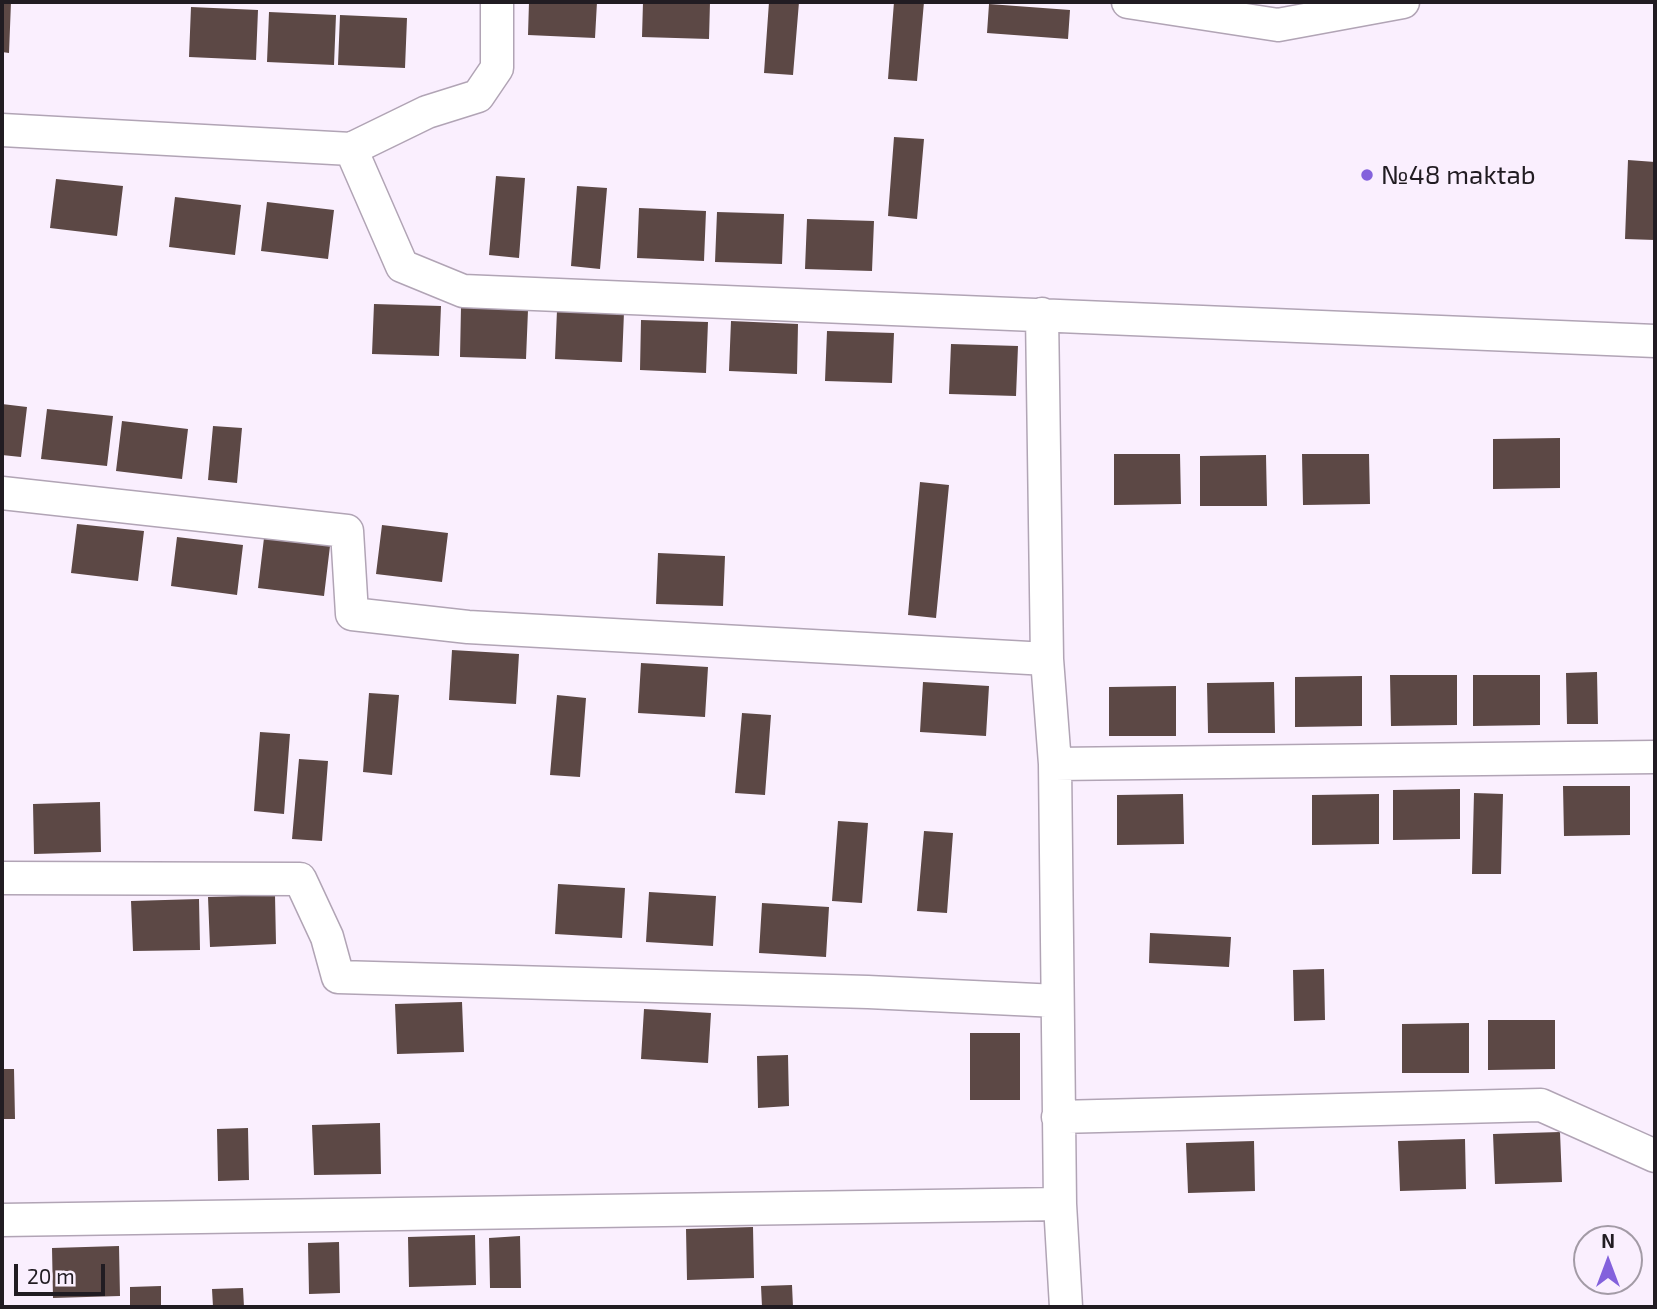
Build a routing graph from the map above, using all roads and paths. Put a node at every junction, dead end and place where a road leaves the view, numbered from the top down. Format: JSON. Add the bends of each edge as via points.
{"nodes":[{"id":1,"x":497,"y":2,"type":"edge"},
{"id":2,"x":1128,"y":2,"type":"edge"},
{"id":3,"x":1403,"y":2,"type":"edge"},
{"id":4,"x":2,"y":130,"type":"edge"},
{"id":5,"x":351,"y":149,"type":"junction"},
{"id":6,"x":1042,"y":314,"type":"junction"},
{"id":7,"x":1655,"y":341,"type":"edge"},
{"id":8,"x":2,"y":493,"type":"edge"},
{"id":9,"x":1047,"y":659,"type":"junction"},
{"id":10,"x":1655,"y":757,"type":"edge"},
{"id":11,"x":1055,"y":764,"type":"junction"},
{"id":12,"x":2,"y":878,"type":"edge"},
{"id":13,"x":1057,"y":1001,"type":"junction"},
{"id":14,"x":1058,"y":1117,"type":"junction"},
{"id":15,"x":1655,"y":1156,"type":"edge"},
{"id":16,"x":1060,"y":1204,"type":"junction"},
{"id":17,"x":2,"y":1220,"type":"edge"},
{"id":18,"x":1066,"y":1307,"type":"edge"}],
"edges":[{"from":1,"to":5,"type":"street","via":[[497,68],[478,96],[427,112]]},
{"from":2,"to":3,"type":"street","via":[[1278,25]]},
{"from":4,"to":5,"type":"street"},
{"from":5,"to":6,"type":"street","via":[[402,265],[463,291]]},
{"from":6,"to":7,"type":"street"},
{"from":6,"to":9,"type":"street"},
{"from":8,"to":9,"type":"street","via":[[347,531],[352,614],[468,627]]},
{"from":9,"to":11,"type":"street"},
{"from":10,"to":11,"type":"street"},
{"from":11,"to":13,"type":"street"},
{"from":12,"to":13,"type":"street","via":[[300,880],[327,937],[338,977]]},
{"from":13,"to":14,"type":"street"},
{"from":14,"to":15,"type":"street","via":[[1541,1105]]},
{"from":14,"to":16,"type":"street"},
{"from":16,"to":17,"type":"street"},
{"from":16,"to":18,"type":"street"}]}
